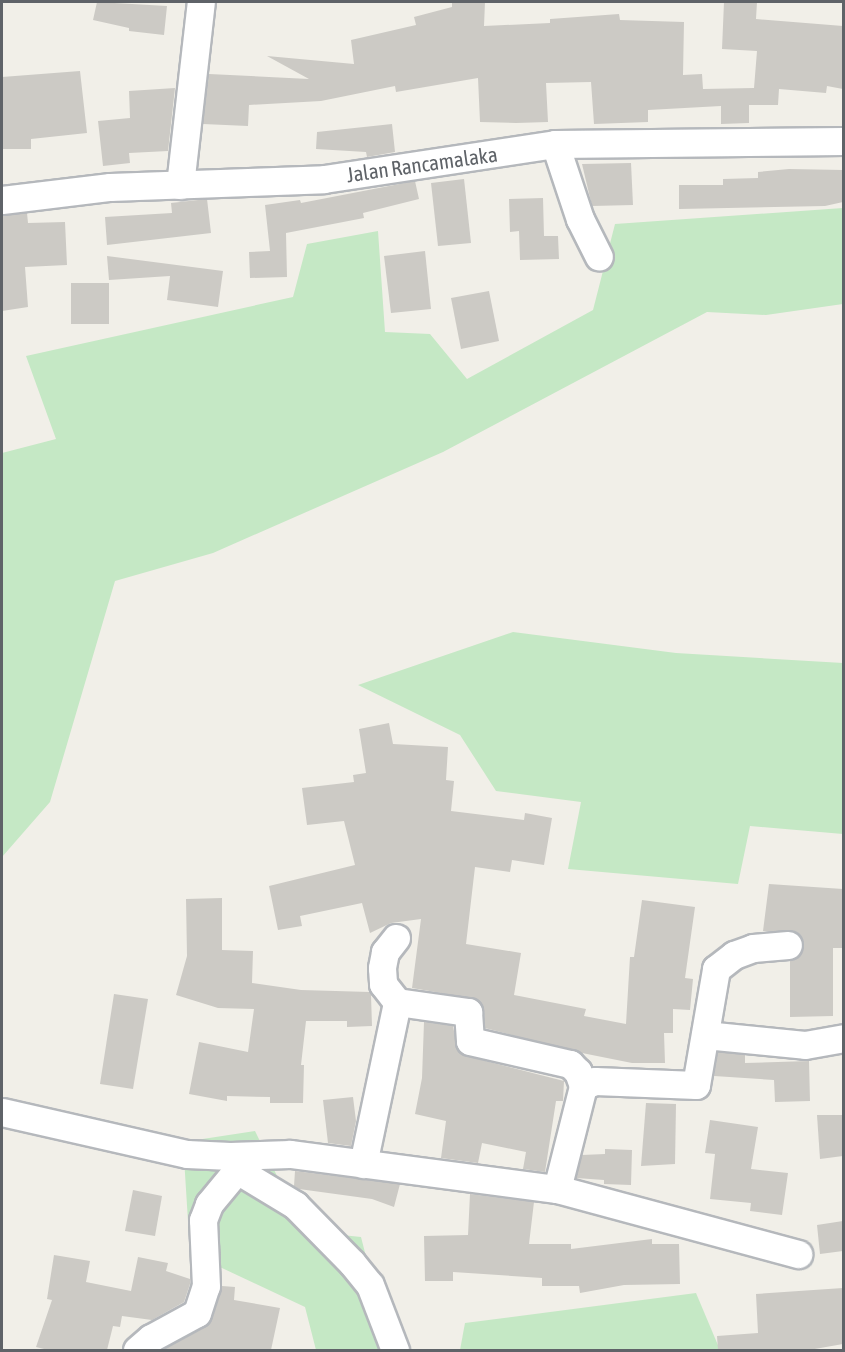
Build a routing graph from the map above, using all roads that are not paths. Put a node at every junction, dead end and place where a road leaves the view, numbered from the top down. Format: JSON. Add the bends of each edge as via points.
{"nodes":[{"id":1,"x":201,"y":2,"type":"edge"},
{"id":2,"x":843,"y":141,"type":"edge"},
{"id":3,"x":555,"y":144,"type":"junction"},
{"id":4,"x":180,"y":185,"type":"junction"},
{"id":5,"x":2,"y":200,"type":"edge"},
{"id":6,"x":599,"y":257,"type":"dead end"},
{"id":7,"x":396,"y":938,"type":"dead end"},
{"id":8,"x":788,"y":945,"type":"dead end"},
{"id":9,"x":397,"y":1002,"type":"junction"},
{"id":10,"x":705,"y":1035,"type":"junction"},
{"id":11,"x":843,"y":1038,"type":"edge"},
{"id":12,"x":583,"y":1086,"type":"junction"},
{"id":13,"x":2,"y":1112,"type":"edge"},
{"id":14,"x":233,"y":1163,"type":"junction"},
{"id":15,"x":363,"y":1164,"type":"junction"},
{"id":16,"x":557,"y":1189,"type":"junction"},
{"id":17,"x":798,"y":1254,"type":"dead end"},
{"id":18,"x":137,"y":1350,"type":"edge"},
{"id":19,"x":395,"y":1350,"type":"edge"}],
"edges":[{"from":1,"to":4,"type":"street"},
{"from":2,"to":3,"type":"street","name":"Jalan Rancamalaka"},
{"from":3,"to":4,"type":"street","name":"Jalan Rancamalaka","via":[[324,179]]},
{"from":3,"to":6,"type":"street","via":[[580,219]]},
{"from":4,"to":5,"type":"street","name":"Jalan Rancamalaka","via":[[110,187]]},
{"from":7,"to":9,"type":"street","via":[[385,952],[382,968],[383,984]]},
{"from":8,"to":10,"type":"street","via":[[753,948],[734,955],[716,969]]},
{"from":9,"to":12,"type":"street","via":[[468,1012],[470,1041],[570,1064]]},
{"from":9,"to":15,"type":"street"},
{"from":10,"to":11,"type":"street","via":[[795,1045]]},
{"from":10,"to":12,"type":"street","via":[[696,1085],[595,1081]]},
{"from":12,"to":16,"type":"street"},
{"from":13,"to":14,"type":"street"},
{"from":14,"to":15,"type":"street","via":[[291,1154]]},
{"from":14,"to":18,"type":"street","via":[[203,1220],[206,1286],[197,1313]]},
{"from":14,"to":19,"type":"street","via":[[295,1205],[352,1263],[370,1285]]},
{"from":15,"to":16,"type":"street"},
{"from":16,"to":17,"type":"street"}]}
